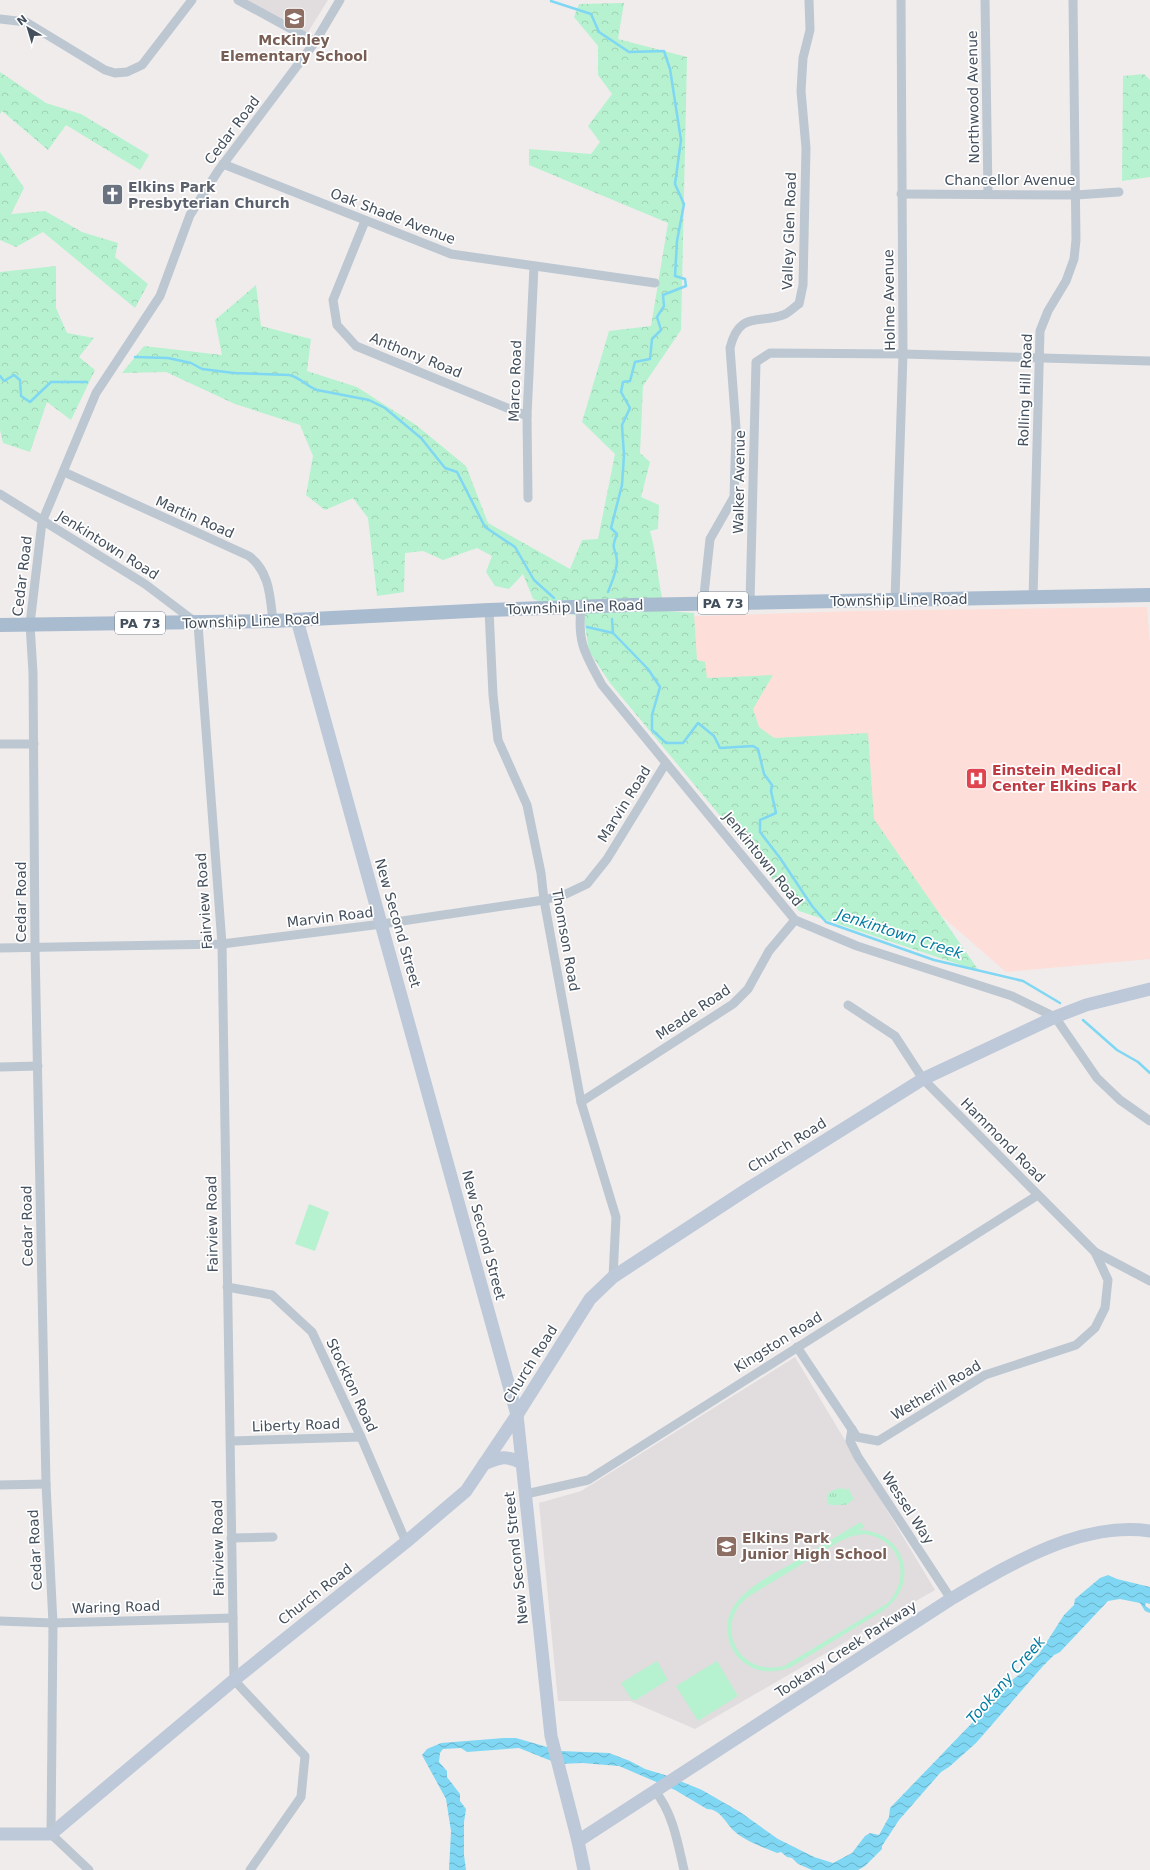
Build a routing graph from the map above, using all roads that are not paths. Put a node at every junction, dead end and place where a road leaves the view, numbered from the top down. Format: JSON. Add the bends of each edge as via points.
{"nodes":[{"id":1,"x":192,"y":0,"type":"edge"},
{"id":2,"x":238,"y":0,"type":"edge"},
{"id":3,"x":340,"y":0,"type":"edge"},
{"id":4,"x":809,"y":0,"type":"edge"},
{"id":5,"x":901,"y":0,"type":"edge"},
{"id":6,"x":985,"y":0,"type":"edge"},
{"id":7,"x":1073,"y":0,"type":"edge"},
{"id":8,"x":0,"y":19,"type":"edge"},
{"id":9,"x":315,"y":42,"type":"junction"},
{"id":10,"x":223,"y":164,"type":"junction"},
{"id":11,"x":1119,"y":192,"type":"dead end"},
{"id":12,"x":901,"y":194,"type":"junction"},
{"id":13,"x":988,"y":194,"type":"junction"},
{"id":14,"x":1076,"y":195,"type":"junction"},
{"id":15,"x":365,"y":221,"type":"junction"},
{"id":16,"x":534,"y":266,"type":"junction"},
{"id":17,"x":655,"y":283,"type":"dead end"},
{"id":18,"x":903,"y":354,"type":"junction"},
{"id":19,"x":1039,"y":358,"type":"junction"},
{"id":20,"x":1150,"y":360,"type":"edge"},
{"id":21,"x":527,"y":416,"type":"junction"},
{"id":22,"x":64,"y":472,"type":"junction"},
{"id":23,"x":0,"y":494,"type":"edge"},
{"id":24,"x":528,"y":498,"type":"dead end"},
{"id":25,"x":42,"y":522,"type":"junction"},
{"id":26,"x":1150,"y":595,"type":"edge"},
{"id":27,"x":1033,"y":598,"type":"junction"},
{"id":28,"x":895,"y":599,"type":"junction"},
{"id":29,"x":750,"y":603,"type":"junction"},
{"id":30,"x":703,"y":604,"type":"junction"},
{"id":31,"x":581,"y":608,"type":"junction"},
{"id":32,"x":488,"y":610,"type":"junction"},
{"id":33,"x":297,"y":620,"type":"junction"},
{"id":34,"x":273,"y":622,"type":"junction"},
{"id":35,"x":30,"y":624,"type":"junction"},
{"id":36,"x":198,"y":624,"type":"junction"},
{"id":37,"x":0,"y":625,"type":"edge"},
{"id":38,"x":0,"y":744,"type":"edge"},
{"id":39,"x":34,"y":744,"type":"junction"},
{"id":40,"x":666,"y":762,"type":"junction"},
{"id":41,"x":544,"y":900,"type":"junction"},
{"id":42,"x":795,"y":920,"type":"junction"},
{"id":43,"x":382,"y":924,"type":"junction"},
{"id":44,"x":222,"y":944,"type":"junction"},
{"id":45,"x":35,"y":947,"type":"junction"},
{"id":46,"x":0,"y":948,"type":"edge"},
{"id":47,"x":1150,"y":989,"type":"edge"},
{"id":48,"x":848,"y":1005,"type":"dead end"},
{"id":49,"x":1055,"y":1017,"type":"junction"},
{"id":50,"x":38,"y":1066,"type":"junction"},
{"id":51,"x":0,"y":1067,"type":"edge"},
{"id":52,"x":923,"y":1079,"type":"junction"},
{"id":53,"x":580,"y":1102,"type":"junction"},
{"id":54,"x":1150,"y":1120,"type":"edge"},
{"id":55,"x":1038,"y":1195,"type":"junction"},
{"id":56,"x":1094,"y":1252,"type":"junction"},
{"id":57,"x":614,"y":1277,"type":"junction"},
{"id":58,"x":1150,"y":1281,"type":"edge"},
{"id":59,"x":227,"y":1287,"type":"junction"},
{"id":60,"x":797,"y":1347,"type":"junction"},
{"id":61,"x":517,"y":1415,"type":"junction"},
{"id":62,"x":852,"y":1429,"type":"junction"},
{"id":63,"x":361,"y":1437,"type":"junction"},
{"id":64,"x":231,"y":1441,"type":"junction"},
{"id":65,"x":522,"y":1463,"type":"junction"},
{"id":66,"x":484,"y":1464,"type":"junction"},
{"id":67,"x":46,"y":1484,"type":"junction"},
{"id":68,"x":0,"y":1485,"type":"edge"},
{"id":69,"x":526,"y":1494,"type":"junction"},
{"id":70,"x":1150,"y":1531,"type":"edge"},
{"id":71,"x":231,"y":1538,"type":"junction"},
{"id":72,"x":272,"y":1538,"type":"dead end"},
{"id":73,"x":406,"y":1542,"type":"junction"},
{"id":74,"x":951,"y":1599,"type":"junction"},
{"id":75,"x":233,"y":1618,"type":"junction"},
{"id":76,"x":0,"y":1621,"type":"edge"},
{"id":77,"x":53,"y":1623,"type":"junction"},
{"id":78,"x":234,"y":1680,"type":"junction"},
{"id":79,"x":657,"y":1790,"type":"junction"},
{"id":80,"x":0,"y":1834,"type":"edge"},
{"id":81,"x":51,"y":1834,"type":"junction"},
{"id":82,"x":578,"y":1841,"type":"junction"},
{"id":83,"x":89,"y":1870,"type":"edge"},
{"id":84,"x":250,"y":1870,"type":"edge"},
{"id":85,"x":584,"y":1870,"type":"edge"},
{"id":86,"x":684,"y":1870,"type":"edge"}],
"edges":[{"from":1,"to":8,"type":"street","via":[[142,65],[127,72],[115,73],[105,70],[26,22]]},
{"from":2,"to":9,"type":"street"},
{"from":3,"to":9,"type":"street","name":"Cedar Road"},
{"from":4,"to":30,"type":"street","name":"Valley Glen Road","via":[[810,30],[803,58],[801,91],[806,148],[803,285],[799,304],[784,315],[747,320],[733,336],[730,348],[736,428],[734,497],[710,539]]},
{"from":5,"to":12,"type":"street","name":"Holme Avenue"},
{"from":6,"to":13,"type":"street","name":"Northwood Avenue"},
{"from":7,"to":14,"type":"street","name":"Rolling Hill Road"},
{"from":9,"to":10,"type":"street","name":"Cedar Road"},
{"from":10,"to":15,"type":"street","name":"Oak Shade Avenue"},
{"from":10,"to":22,"type":"street","name":"Cedar Road","via":[[190,215],[160,296],[96,394]]},
{"from":11,"to":14,"type":"street","name":"Chancellor Avenue"},
{"from":12,"to":13,"type":"street","name":"Chancellor Avenue"},
{"from":12,"to":18,"type":"street","name":"Holme Avenue"},
{"from":13,"to":14,"type":"street","name":"Chancellor Avenue"},
{"from":14,"to":19,"type":"street","name":"Rolling Hill Road","via":[[1074,259],[1066,281],[1048,311],[1040,332]]},
{"from":15,"to":16,"type":"street","name":"Oak Shade Avenue","via":[[451,254]]},
{"from":15,"to":21,"type":"street","name":"Anthony Road","via":[[333,300],[337,325],[356,346]]},
{"from":16,"to":17,"type":"street","name":"Oak Shade Avenue"},
{"from":16,"to":21,"type":"street","name":"Marco Road"},
{"from":18,"to":19,"type":"street"},
{"from":18,"to":28,"type":"street","name":"Holme Avenue"},
{"from":18,"to":29,"type":"street","name":"Walker Avenue","via":[[770,353],[756,362]]},
{"from":19,"to":20,"type":"street"},
{"from":19,"to":27,"type":"street","name":"Rolling Hill Road"},
{"from":21,"to":24,"type":"street","name":"Marco Road"},
{"from":22,"to":25,"type":"street","name":"Cedar Road"},
{"from":22,"to":34,"type":"street","name":"Martin Road","via":[[248,556],[260,566],[266,577]]},
{"from":23,"to":25,"type":"street","name":"Jenkintown Road"},
{"from":25,"to":35,"type":"street","name":"Cedar Road"},
{"from":25,"to":36,"type":"street","name":"Jenkintown Road","via":[[145,584]]},
{"from":26,"to":27,"type":"main road","name":"Township Line Road","number":"PA 73"},
{"from":27,"to":28,"type":"main road","name":"Township Line Road","number":"PA 73"},
{"from":28,"to":29,"type":"main road","name":"Township Line Road","number":"PA 73"},
{"from":29,"to":30,"type":"main road","name":"Township Line Road","number":"PA 73"},
{"from":30,"to":31,"type":"main road","name":"Township Line Road","number":"PA 73"},
{"from":31,"to":32,"type":"main road","name":"Township Line Road","number":"PA 73"},
{"from":31,"to":40,"type":"street","name":"Jenkintown Road","via":[[579,628],[582,648],[602,685]]},
{"from":32,"to":33,"type":"main road","name":"Township Line Road","number":"PA 73"},
{"from":32,"to":41,"type":"street","name":"Thomson Road","via":[[498,740],[527,804]]},
{"from":33,"to":34,"type":"main road","name":"Township Line Road","number":"PA 73"},
{"from":33,"to":43,"type":"street","name":"New Second Street"},
{"from":34,"to":36,"type":"main road","name":"Township Line Road","number":"PA 73"},
{"from":35,"to":36,"type":"main road","name":"Township Line Road","number":"PA 73"},
{"from":35,"to":37,"type":"main road","name":"Township Line Road","number":"PA 73"},
{"from":35,"to":39,"type":"street","name":"Cedar Road"},
{"from":36,"to":44,"type":"street","name":"Fairview Road"},
{"from":38,"to":39,"type":"street"},
{"from":39,"to":45,"type":"street","name":"Cedar Road"},
{"from":40,"to":41,"type":"street","name":"Marvin Road","via":[[607,859],[586,884],[566,894]]},
{"from":40,"to":42,"type":"street","name":"Jenkintown Road"},
{"from":41,"to":43,"type":"street","name":"Marvin Road"},
{"from":41,"to":53,"type":"street","name":"Thomson Road"},
{"from":42,"to":49,"type":"street","name":"Jenkintown Road","via":[[858,946],[1012,996]]},
{"from":42,"to":53,"type":"street","name":"Meade Road","via":[[769,951],[748,989],[733,1004]]},
{"from":43,"to":44,"type":"street","name":"Marvin Road"},
{"from":43,"to":61,"type":"street","name":"New Second Street"},
{"from":44,"to":45,"type":"street","name":"Marvin Road"},
{"from":44,"to":59,"type":"street","name":"Fairview Road"},
{"from":45,"to":46,"type":"street","name":"Marvin Road"},
{"from":45,"to":50,"type":"street","name":"Cedar Road"},
{"from":47,"to":49,"type":"street","name":"Church Road","via":[[1086,1005]]},
{"from":48,"to":52,"type":"street","name":"Hammond Road","via":[[895,1036]]},
{"from":49,"to":52,"type":"street","name":"Church Road"},
{"from":49,"to":54,"type":"street","name":"Jenkintown Road","via":[[1097,1078],[1120,1100]]},
{"from":50,"to":51,"type":"street"},
{"from":50,"to":67,"type":"street","name":"Cedar Road"},
{"from":52,"to":55,"type":"street","name":"Hammond Road"},
{"from":52,"to":57,"type":"street","name":"Church Road","via":[[749,1188]]},
{"from":53,"to":57,"type":"street","name":"Thomson Road","via":[[616,1217]]},
{"from":55,"to":56,"type":"street","name":"Hammond Road"},
{"from":55,"to":60,"type":"street","name":"Kingston Road"},
{"from":56,"to":58,"type":"street","name":"Hammond Road"},
{"from":56,"to":62,"type":"street","name":"Wetherill Road","via":[[1108,1280],[1105,1308],[1095,1328],[1076,1344],[985,1376],[878,1441],[857,1437]]},
{"from":57,"to":61,"type":"street","name":"Church Road","via":[[590,1299]]},
{"from":59,"to":63,"type":"street","name":"Stockton Road","via":[[272,1295],[312,1332]]},
{"from":59,"to":64,"type":"street","name":"Fairview Road"},
{"from":60,"to":62,"type":"street","name":"Wetherill Road"},
{"from":60,"to":69,"type":"street","name":"Kingston Road","via":[[588,1480]]},
{"from":61,"to":65,"type":"street","name":"New Second Street"},
{"from":61,"to":66,"type":"street","name":"Church Road"},
{"from":62,"to":74,"type":"street","name":"Wessel Way","via":[[850,1441],[858,1457]]},
{"from":63,"to":64,"type":"street","name":"Liberty Road"},
{"from":63,"to":73,"type":"street","name":"Stockton Road"},
{"from":64,"to":71,"type":"street","name":"Fairview Road"},
{"from":65,"to":66,"type":"street","via":[[499,1457]]},
{"from":65,"to":69,"type":"street","name":"New Second Street"},
{"from":66,"to":73,"type":"street","name":"Church Road","via":[[466,1491]]},
{"from":67,"to":68,"type":"street"},
{"from":67,"to":77,"type":"street","name":"Cedar Road"},
{"from":69,"to":82,"type":"street","name":"New Second Street","via":[[551,1736]]},
{"from":70,"to":74,"type":"street","name":"Tookany Creek Parkway","via":[[1130,1528],[1102,1531],[1067,1540],[991,1576]]},
{"from":71,"to":72,"type":"street"},
{"from":71,"to":75,"type":"street","name":"Fairview Road"},
{"from":73,"to":78,"type":"street","name":"Church Road"},
{"from":74,"to":79,"type":"street","name":"Tookany Creek Parkway"},
{"from":75,"to":77,"type":"street","name":"Waring Road"},
{"from":75,"to":78,"type":"street","name":"Fairview Road"},
{"from":76,"to":77,"type":"street","name":"Waring Road"},
{"from":77,"to":81,"type":"street","name":"Cedar Road"},
{"from":78,"to":81,"type":"street","name":"Church Road"},
{"from":78,"to":84,"type":"street","via":[[305,1756],[301,1797]]},
{"from":79,"to":82,"type":"street","name":"Tookany Creek Parkway"},
{"from":79,"to":86,"type":"street","via":[[675,1833]]},
{"from":80,"to":81,"type":"street"},
{"from":81,"to":83,"type":"street"},
{"from":82,"to":85,"type":"street","name":"New Second Street"}]}
